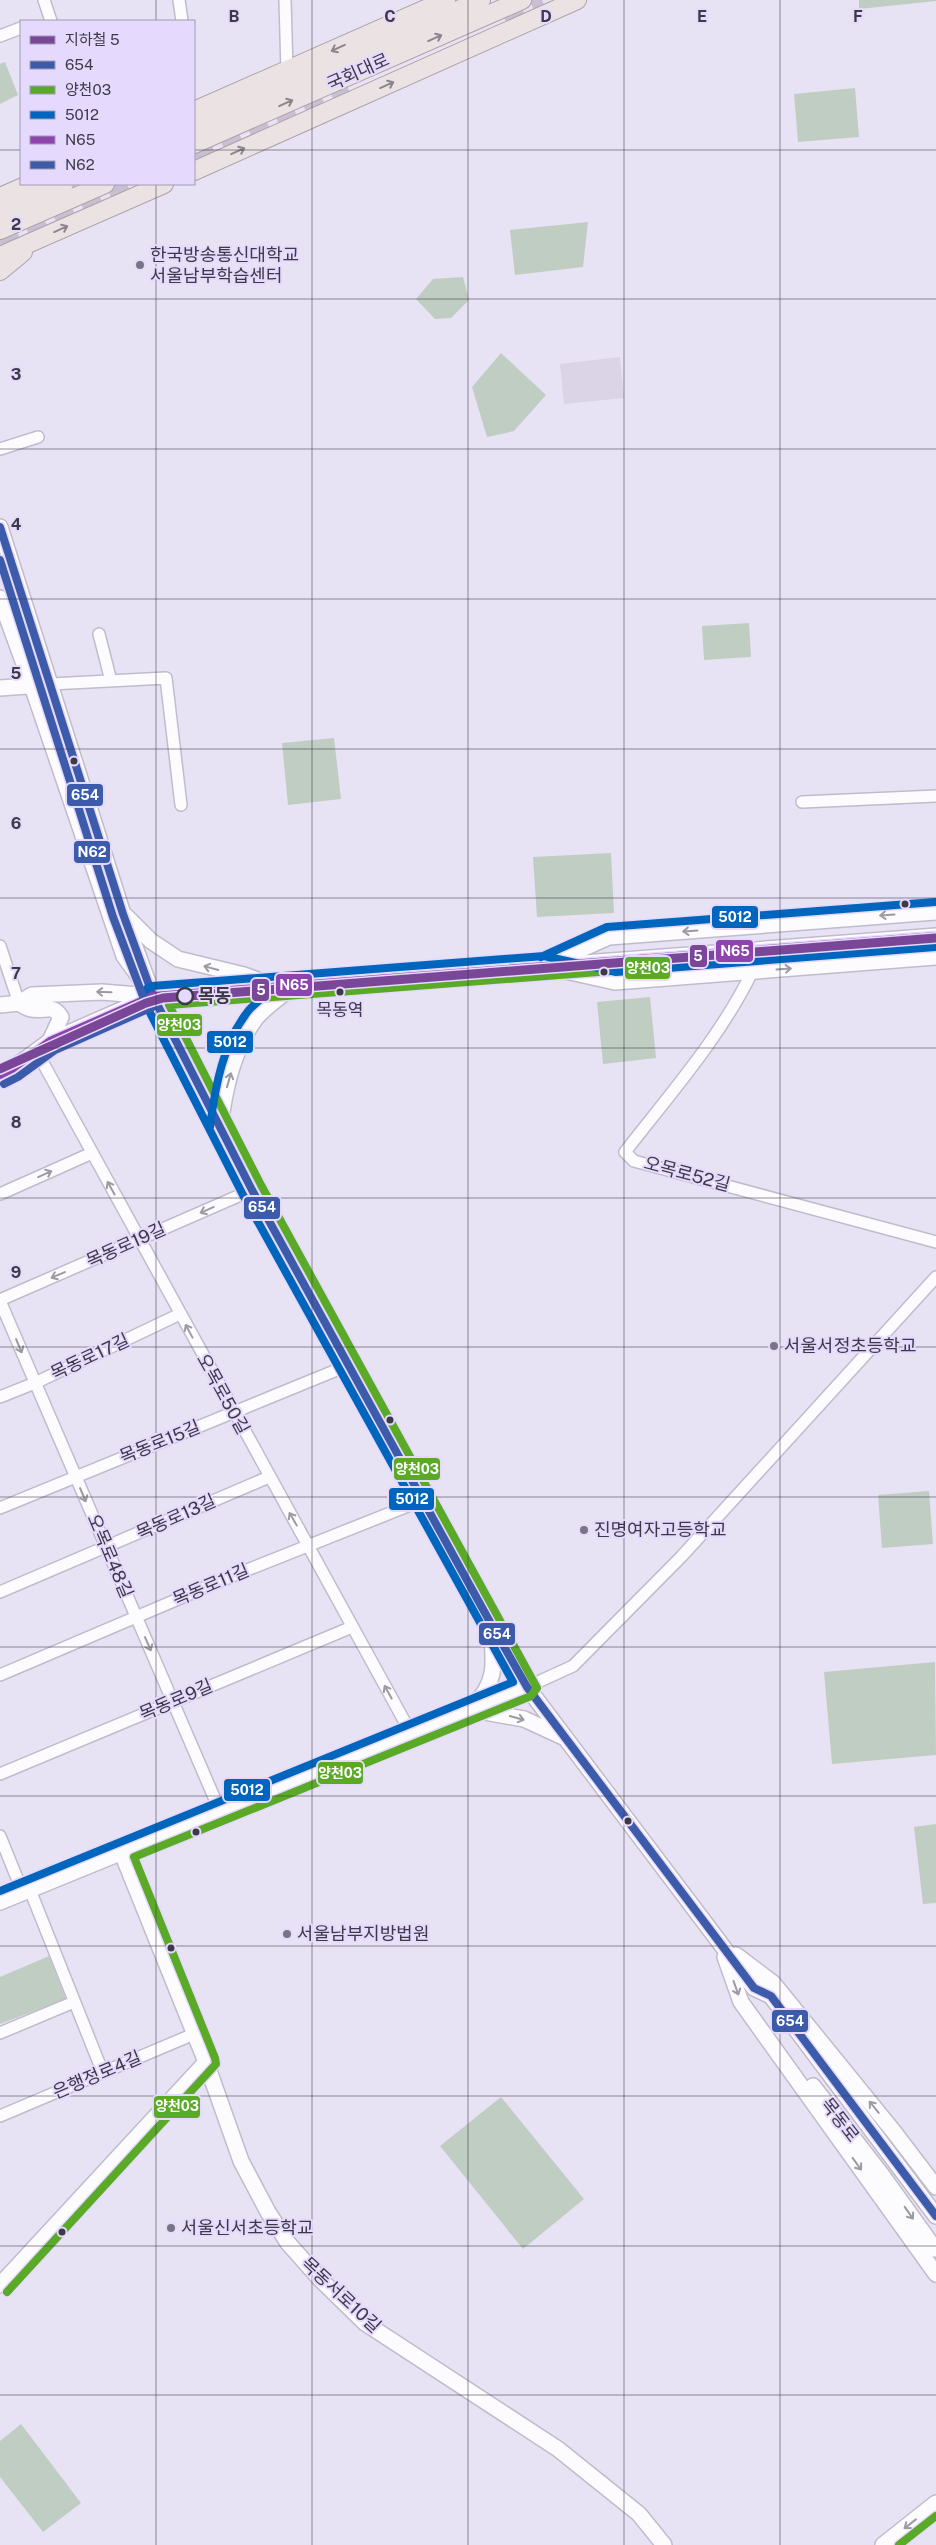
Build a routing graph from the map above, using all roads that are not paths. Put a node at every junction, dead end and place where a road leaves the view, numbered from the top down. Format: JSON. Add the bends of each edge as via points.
{"nodes":[{"id":1,"x":44,"y":0,"type":"edge"},
{"id":2,"x":179,"y":0,"type":"edge"},
{"id":3,"x":284,"y":0,"type":"edge"},
{"id":4,"x":446,"y":0,"type":"edge"},
{"id":5,"x":481,"y":0,"type":"edge"},
{"id":6,"x":522,"y":0,"type":"edge"},
{"id":7,"x":577,"y":0,"type":"edge"},
{"id":8,"x":408,"y":8,"type":"edge"},
{"id":9,"x":50,"y":19,"type":"edge"},
{"id":10,"x":182,"y":20,"type":"edge"},
{"id":11,"x":20,"y":28,"type":"edge"},
{"id":12,"x":0,"y":36,"type":"edge"},
{"id":13,"x":287,"y":71,"type":"junction"},
{"id":14,"x":195,"y":112,"type":"edge"},
{"id":15,"x":195,"y":112,"type":"edge"},
{"id":16,"x":195,"y":144,"type":"edge"},
{"id":17,"x":195,"y":171,"type":"edge"},
{"id":18,"x":27,"y":185,"type":"edge"},
{"id":19,"x":62,"y":185,"type":"edge"},
{"id":20,"x":103,"y":185,"type":"edge"},
{"id":21,"x":162,"y":185,"type":"edge"},
{"id":22,"x":3,"y":194,"type":"edge"},
{"id":23,"x":0,"y":212,"type":"edge"},
{"id":24,"x":0,"y":230,"type":"edge"},
{"id":25,"x":41,"y":238,"type":"junction"},
{"id":26,"x":0,"y":256,"type":"edge"},
{"id":27,"x":0,"y":271,"type":"edge"},
{"id":28,"x":38,"y":437,"type":"dead end"},
{"id":29,"x":0,"y":449,"type":"edge"},
{"id":30,"x":0,"y":527,"type":"edge"},
{"id":31,"x":0,"y":598,"type":"edge"},
{"id":32,"x":99,"y":634,"type":"dead end"},
{"id":33,"x":110,"y":681,"type":"junction"},
{"id":34,"x":51,"y":684,"type":"junction"},
{"id":35,"x":32,"y":686,"type":"junction"},
{"id":36,"x":0,"y":688,"type":"edge"},
{"id":37,"x":936,"y":796,"type":"edge"},
{"id":38,"x":802,"y":802,"type":"dead end"},
{"id":39,"x":181,"y":805,"type":"dead end"},
{"id":40,"x":936,"y":912,"type":"edge"},
{"id":41,"x":123,"y":914,"type":"junction"},
{"id":42,"x":936,"y":936,"type":"edge"},
{"id":43,"x":0,"y":946,"type":"edge"},
{"id":44,"x":936,"y":957,"type":"edge"},
{"id":45,"x":545,"y":966,"type":"junction"},
{"id":46,"x":752,"y":972,"type":"junction"},
{"id":47,"x":294,"y":985,"type":"junction"},
{"id":48,"x":275,"y":987,"type":"junction"},
{"id":49,"x":153,"y":996,"type":"junction"},
{"id":50,"x":19,"y":1003,"type":"junction"},
{"id":51,"x":0,"y":1005,"type":"edge"},
{"id":52,"x":50,"y":1041,"type":"junction"},
{"id":53,"x":37,"y":1052,"type":"junction"},
{"id":54,"x":0,"y":1075,"type":"edge"},
{"id":55,"x":220,"y":1128,"type":"junction"},
{"id":56,"x":92,"y":1153,"type":"junction"},
{"id":57,"x":252,"y":1190,"type":"junction"},
{"id":58,"x":0,"y":1194,"type":"edge"},
{"id":59,"x":140,"y":1240,"type":"junction"},
{"id":60,"x":936,"y":1242,"type":"edge"},
{"id":61,"x":936,"y":1276,"type":"edge"},
{"id":62,"x":0,"y":1301,"type":"edge"},
{"id":63,"x":180,"y":1314,"type":"junction"},
{"id":64,"x":349,"y":1365,"type":"junction"},
{"id":65,"x":35,"y":1383,"type":"junction"},
{"id":66,"x":0,"y":1397,"type":"edge"},
{"id":67,"x":234,"y":1413,"type":"junction"},
{"id":68,"x":75,"y":1476,"type":"junction"},
{"id":69,"x":269,"y":1477,"type":"junction"},
{"id":70,"x":423,"y":1500,"type":"junction"},
{"id":71,"x":0,"y":1508,"type":"edge"},
{"id":72,"x":308,"y":1545,"type":"junction"},
{"id":73,"x":106,"y":1548,"type":"junction"},
{"id":74,"x":0,"y":1592,"type":"edge"},
{"id":75,"x":136,"y":1617,"type":"junction"},
{"id":76,"x":490,"y":1622,"type":"junction"},
{"id":77,"x":352,"y":1627,"type":"junction"},
{"id":78,"x":0,"y":1675,"type":"edge"},
{"id":79,"x":527,"y":1687,"type":"junction"},
{"id":80,"x":173,"y":1701,"type":"junction"},
{"id":81,"x":469,"y":1710,"type":"junction"},
{"id":82,"x":412,"y":1735,"type":"junction"},
{"id":83,"x":567,"y":1739,"type":"junction"},
{"id":84,"x":0,"y":1774,"type":"edge"},
{"id":85,"x":220,"y":1811,"type":"junction"},
{"id":86,"x":0,"y":1836,"type":"edge"},
{"id":87,"x":121,"y":1851,"type":"junction"},
{"id":88,"x":27,"y":1891,"type":"junction"},
{"id":89,"x":0,"y":1902,"type":"edge"},
{"id":90,"x":719,"y":1942,"type":"junction"},
{"id":91,"x":754,"y":1988,"type":"junction"},
{"id":92,"x":74,"y":2002,"type":"junction"},
{"id":93,"x":0,"y":2032,"type":"edge"},
{"id":94,"x":194,"y":2034,"type":"junction"},
{"id":95,"x":206,"y":2062,"type":"junction"},
{"id":96,"x":103,"y":2073,"type":"junction"},
{"id":97,"x":0,"y":2116,"type":"edge"},
{"id":98,"x":936,"y":2187,"type":"edge"},
{"id":99,"x":936,"y":2216,"type":"edge"},
{"id":100,"x":934,"y":2249,"type":"dead end"},
{"id":101,"x":936,"y":2274,"type":"edge"},
{"id":102,"x":0,"y":2285,"type":"edge"},
{"id":103,"x":936,"y":2503,"type":"edge"},
{"id":104,"x":664,"y":2545,"type":"edge"},
{"id":105,"x":883,"y":2545,"type":"edge"}],
"edges":[{"from":1,"to":9,"type":"street"},
{"from":2,"to":10,"type":"street"},
{"from":3,"to":13,"type":"street"},
{"from":4,"to":8,"type":"main road"},
{"from":5,"to":15,"type":"main road","name":"국회대로"},
{"from":16,"to":6,"type":"main road","name":"국회대로","one_way":true},
{"from":17,"to":7,"type":"main road","one_way":true},
{"from":8,"to":13,"type":"main road","one_way":true},
{"from":11,"to":12,"type":"street"},
{"from":13,"to":14,"type":"main road"},
{"from":18,"to":22,"type":"main road"},
{"from":19,"to":23,"type":"main road"},
{"from":20,"to":24,"type":"main road"},
{"from":25,"to":21,"type":"main road","one_way":true},
{"from":25,"to":26,"type":"main road"},
{"from":25,"to":27,"type":"main road"},
{"from":28,"to":29,"type":"street"},
{"from":30,"to":34,"type":"main road","name":"목동로"},
{"from":31,"to":35,"type":"main road","name":"목동로"},
{"from":32,"to":33,"type":"street"},
{"from":33,"to":34,"type":"street"},
{"from":33,"to":39,"type":"street","via":[[166,678]]},
{"from":34,"to":35,"type":"main road"},
{"from":34,"to":41,"type":"main road","name":"목동로"},
{"from":35,"to":36,"type":"main road"},
{"from":35,"to":49,"type":"main road","name":"목동로","via":[[124,956]]},
{"from":37,"to":38,"type":"street"},
{"from":40,"to":45,"type":"main road","one_way":true,"via":[[609,937]]},
{"from":48,"to":41,"type":"main road","one_way":true,"via":[[244,975],[178,959],[151,941]]},
{"from":41,"to":49,"type":"main road","name":"목동로"},
{"from":42,"to":45,"type":"main road"},
{"from":43,"to":50,"type":"street"},
{"from":46,"to":44,"type":"main road","one_way":true},
{"from":45,"to":46,"type":"main road","via":[[615,982]]},
{"from":45,"to":47,"type":"main road"},
{"from":46,"to":60,"type":"street","name":"오목로52길","via":[[732,1008],[625,1152],[634,1161]]},
{"from":47,"to":48,"type":"main road"},
{"from":55,"to":47,"type":"main road","one_way":true,"via":[[223,1098],[244,1039],[256,1018]]},
{"from":48,"to":49,"type":"main road"},
{"from":49,"to":50,"type":"main road","one_way":true,"via":[[102,992],[50,994],[32,995]]},
{"from":49,"to":52,"type":"main road"},
{"from":49,"to":55,"type":"main road","name":"목동로"},
{"from":50,"to":51,"type":"main road"},
{"from":50,"to":52,"type":"main road","via":[[31,1009],[52,1008],[57,1011],[61,1018]]},
{"from":52,"to":53,"type":"main road"},
{"from":53,"to":54,"type":"main road"},
{"from":53,"to":56,"type":"street","name":"오목로50길"},
{"from":55,"to":57,"type":"main road","name":"목동로"},
{"from":58,"to":56,"type":"street","one_way":true},
{"from":59,"to":56,"type":"street","name":"오목로50길","one_way":true},
{"from":57,"to":59,"type":"street","name":"목동로19길","one_way":true},
{"from":57,"to":64,"type":"main road","name":"목동로"},
{"from":59,"to":62,"type":"street","name":"목동로19길","one_way":true},
{"from":59,"to":63,"type":"street","name":"오목로50길"},
{"from":61,"to":79,"type":"street","via":[[681,1558],[574,1666]]},
{"from":62,"to":65,"type":"street","name":"오목로48길","one_way":true},
{"from":63,"to":65,"type":"street","name":"목동로17길"},
{"from":67,"to":63,"type":"street","name":"오목로50길","one_way":true},
{"from":64,"to":67,"type":"street","name":"목동로15길"},
{"from":64,"to":70,"type":"main road","name":"목동로"},
{"from":65,"to":66,"type":"street","name":"목동로17길"},
{"from":65,"to":68,"type":"street","name":"오목로48길"},
{"from":67,"to":68,"type":"street","name":"목동로15길"},
{"from":67,"to":69,"type":"street","name":"오목로50길"},
{"from":68,"to":71,"type":"street","name":"목동로15길"},
{"from":68,"to":73,"type":"street","name":"오목로48길","one_way":true},
{"from":72,"to":69,"type":"street","name":"오목로50길","one_way":true},
{"from":69,"to":73,"type":"street","name":"목동로13길"},
{"from":70,"to":72,"type":"street","name":"목동로11길"},
{"from":70,"to":76,"type":"main road","name":"목동로"},
{"from":72,"to":75,"type":"street","name":"목동로11길"},
{"from":72,"to":77,"type":"street","name":"오목로50길"},
{"from":73,"to":74,"type":"street","name":"목동로13길"},
{"from":73,"to":75,"type":"street","name":"오목로48길"},
{"from":75,"to":78,"type":"street","name":"목동로11길"},
{"from":75,"to":80,"type":"street","name":"오목로48길","one_way":true},
{"from":76,"to":79,"type":"main road","name":"목동로"},
{"from":76,"to":81,"type":"main road","via":[[494,1657],[490,1684],[486,1694]]},
{"from":77,"to":80,"type":"street","name":"목동로9길"},
{"from":82,"to":77,"type":"street","name":"오목로50길","one_way":true},
{"from":79,"to":81,"type":"main road"},
{"from":79,"to":83,"type":"main road","name":"목동로"},
{"from":80,"to":84,"type":"street","name":"목동로9길"},
{"from":80,"to":85,"type":"street","name":"오목로48길"},
{"from":81,"to":82,"type":"main road"},
{"from":81,"to":83,"type":"main road","one_way":true,"via":[[524,1719]]},
{"from":82,"to":85,"type":"main road"},
{"from":83,"to":90,"type":"main road","name":"목동로"},
{"from":85,"to":87,"type":"main road"},
{"from":86,"to":88,"type":"street"},
{"from":87,"to":88,"type":"main road"},
{"from":87,"to":94,"type":"main road","name":"목동서로10길"},
{"from":88,"to":89,"type":"main road"},
{"from":88,"to":92,"type":"street"},
{"from":90,"to":91,"type":"main road","name":"목동로"},
{"from":98,"to":90,"type":"main road","one_way":true,"via":[[773,1983]]},
{"from":90,"to":101,"type":"main road","one_way":true,"via":[[741,2002]]},
{"from":91,"to":99,"type":"main road","name":"목동로","via":[[771,1996]]},
{"from":91,"to":100,"type":"main road","name":"목동로","one_way":true,"via":[[755,2008]]},
{"from":92,"to":93,"type":"street"},
{"from":92,"to":96,"type":"street"},
{"from":94,"to":95,"type":"main road","name":"목동서로10길"},
{"from":94,"to":96,"type":"street","name":"은행정로4길"},
{"from":95,"to":102,"type":"main road"},
{"from":95,"to":104,"type":"main road","name":"목동서로10길","via":[[241,2161],[256,2190],[288,2243],[320,2280],[365,2323],[558,2449],[639,2514]]},
{"from":96,"to":97,"type":"street","name":"은행정로4길"},
{"from":103,"to":105,"type":"main road","one_way":true}]}
